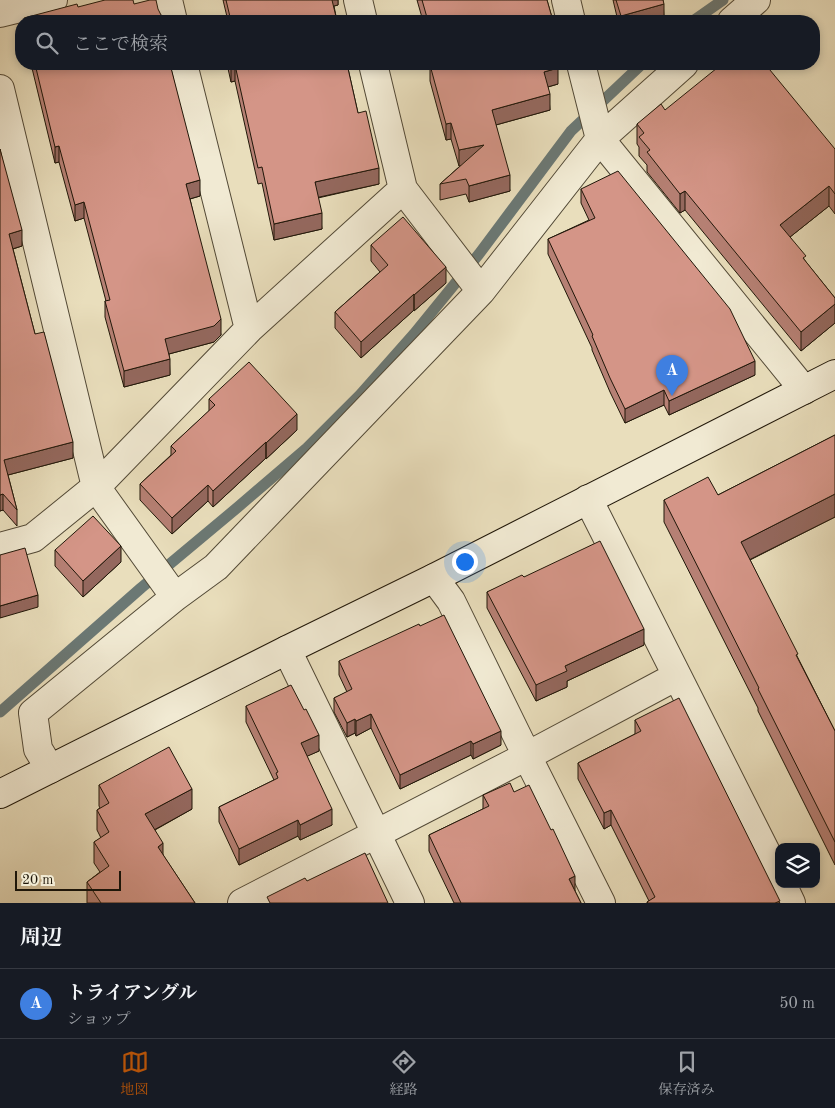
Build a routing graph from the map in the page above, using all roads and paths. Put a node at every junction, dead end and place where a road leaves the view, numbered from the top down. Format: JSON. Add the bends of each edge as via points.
{"nodes":[{"id":1,"x":53,"y":0,"type":"edge"},
{"id":2,"x":168,"y":0,"type":"edge"},
{"id":3,"x":358,"y":0,"type":"edge"},
{"id":4,"x":566,"y":0,"type":"edge"},
{"id":5,"x":756,"y":0,"type":"edge"},
{"id":6,"x":0,"y":14,"type":"edge"},
{"id":7,"x":172,"y":15,"type":"edge"},
{"id":8,"x":362,"y":15,"type":"edge"},
{"id":9,"x":570,"y":15,"type":"edge"},
{"id":10,"x":739,"y":15,"type":"edge"},
{"id":11,"x":185,"y":70,"type":"edge"},
{"id":12,"x":374,"y":70,"type":"edge"},
{"id":13,"x":583,"y":70,"type":"edge"},
{"id":14,"x":677,"y":70,"type":"edge"},
{"id":15,"x":0,"y":89,"type":"edge"},
{"id":16,"x":600,"y":139,"type":"junction"},
{"id":17,"x":403,"y":189,"type":"junction"},
{"id":18,"x":481,"y":291,"type":"junction"},
{"id":19,"x":249,"y":329,"type":"junction"},
{"id":20,"x":835,"y":374,"type":"edge"},
{"id":21,"x":804,"y":390,"type":"junction"},
{"id":22,"x":96,"y":487,"type":"junction"},
{"id":23,"x":588,"y":499,"type":"junction"},
{"id":24,"x":0,"y":547,"type":"edge"},
{"id":25,"x":434,"y":578,"type":"junction"},
{"id":26,"x":175,"y":597,"type":"junction"},
{"id":27,"x":287,"y":650,"type":"junction"},
{"id":28,"x":677,"y":676,"type":"junction"},
{"id":29,"x":527,"y":756,"type":"junction"},
{"id":30,"x":50,"y":769,"type":"junction"},
{"id":31,"x":0,"y":794,"type":"edge"},
{"id":32,"x":376,"y":834,"type":"junction"},
{"id":33,"x":775,"y":870,"type":"edge"},
{"id":34,"x":784,"y":888,"type":"edge"},
{"id":35,"x":242,"y":903,"type":"edge"},
{"id":36,"x":410,"y":903,"type":"edge"},
{"id":37,"x":601,"y":903,"type":"edge"},
{"id":38,"x":791,"y":903,"type":"edge"}],
"edges":[{"from":1,"to":6,"type":"street"},
{"from":2,"to":7,"type":"street"},
{"from":3,"to":8,"type":"street"},
{"from":4,"to":9,"type":"street"},
{"from":5,"to":10,"type":"street"},
{"from":11,"to":19,"type":"street"},
{"from":12,"to":17,"type":"street"},
{"from":13,"to":16,"type":"street"},
{"from":14,"to":16,"type":"street"},
{"from":15,"to":22,"type":"street"},
{"from":16,"to":18,"type":"street"},
{"from":16,"to":21,"type":"street"},
{"from":17,"to":18,"type":"street"},
{"from":17,"to":19,"type":"street"},
{"from":18,"to":26,"type":"street","via":[[216,567]]},
{"from":19,"to":22,"type":"street"},
{"from":20,"to":21,"type":"street"},
{"from":21,"to":23,"type":"street"},
{"from":22,"to":24,"type":"street","via":[[33,538]]},
{"from":22,"to":26,"type":"street"},
{"from":23,"to":25,"type":"street"},
{"from":23,"to":28,"type":"street"},
{"from":25,"to":27,"type":"street"},
{"from":25,"to":29,"type":"street","via":[[450,601]]},
{"from":26,"to":30,"type":"street","via":[[33,712],[38,749]]},
{"from":27,"to":30,"type":"street"},
{"from":27,"to":32,"type":"street"},
{"from":28,"to":29,"type":"street"},
{"from":28,"to":33,"type":"street"},
{"from":29,"to":32,"type":"street"},
{"from":29,"to":37,"type":"street"},
{"from":30,"to":31,"type":"street"},
{"from":32,"to":35,"type":"street"},
{"from":32,"to":36,"type":"street"},
{"from":34,"to":38,"type":"street"}]}
